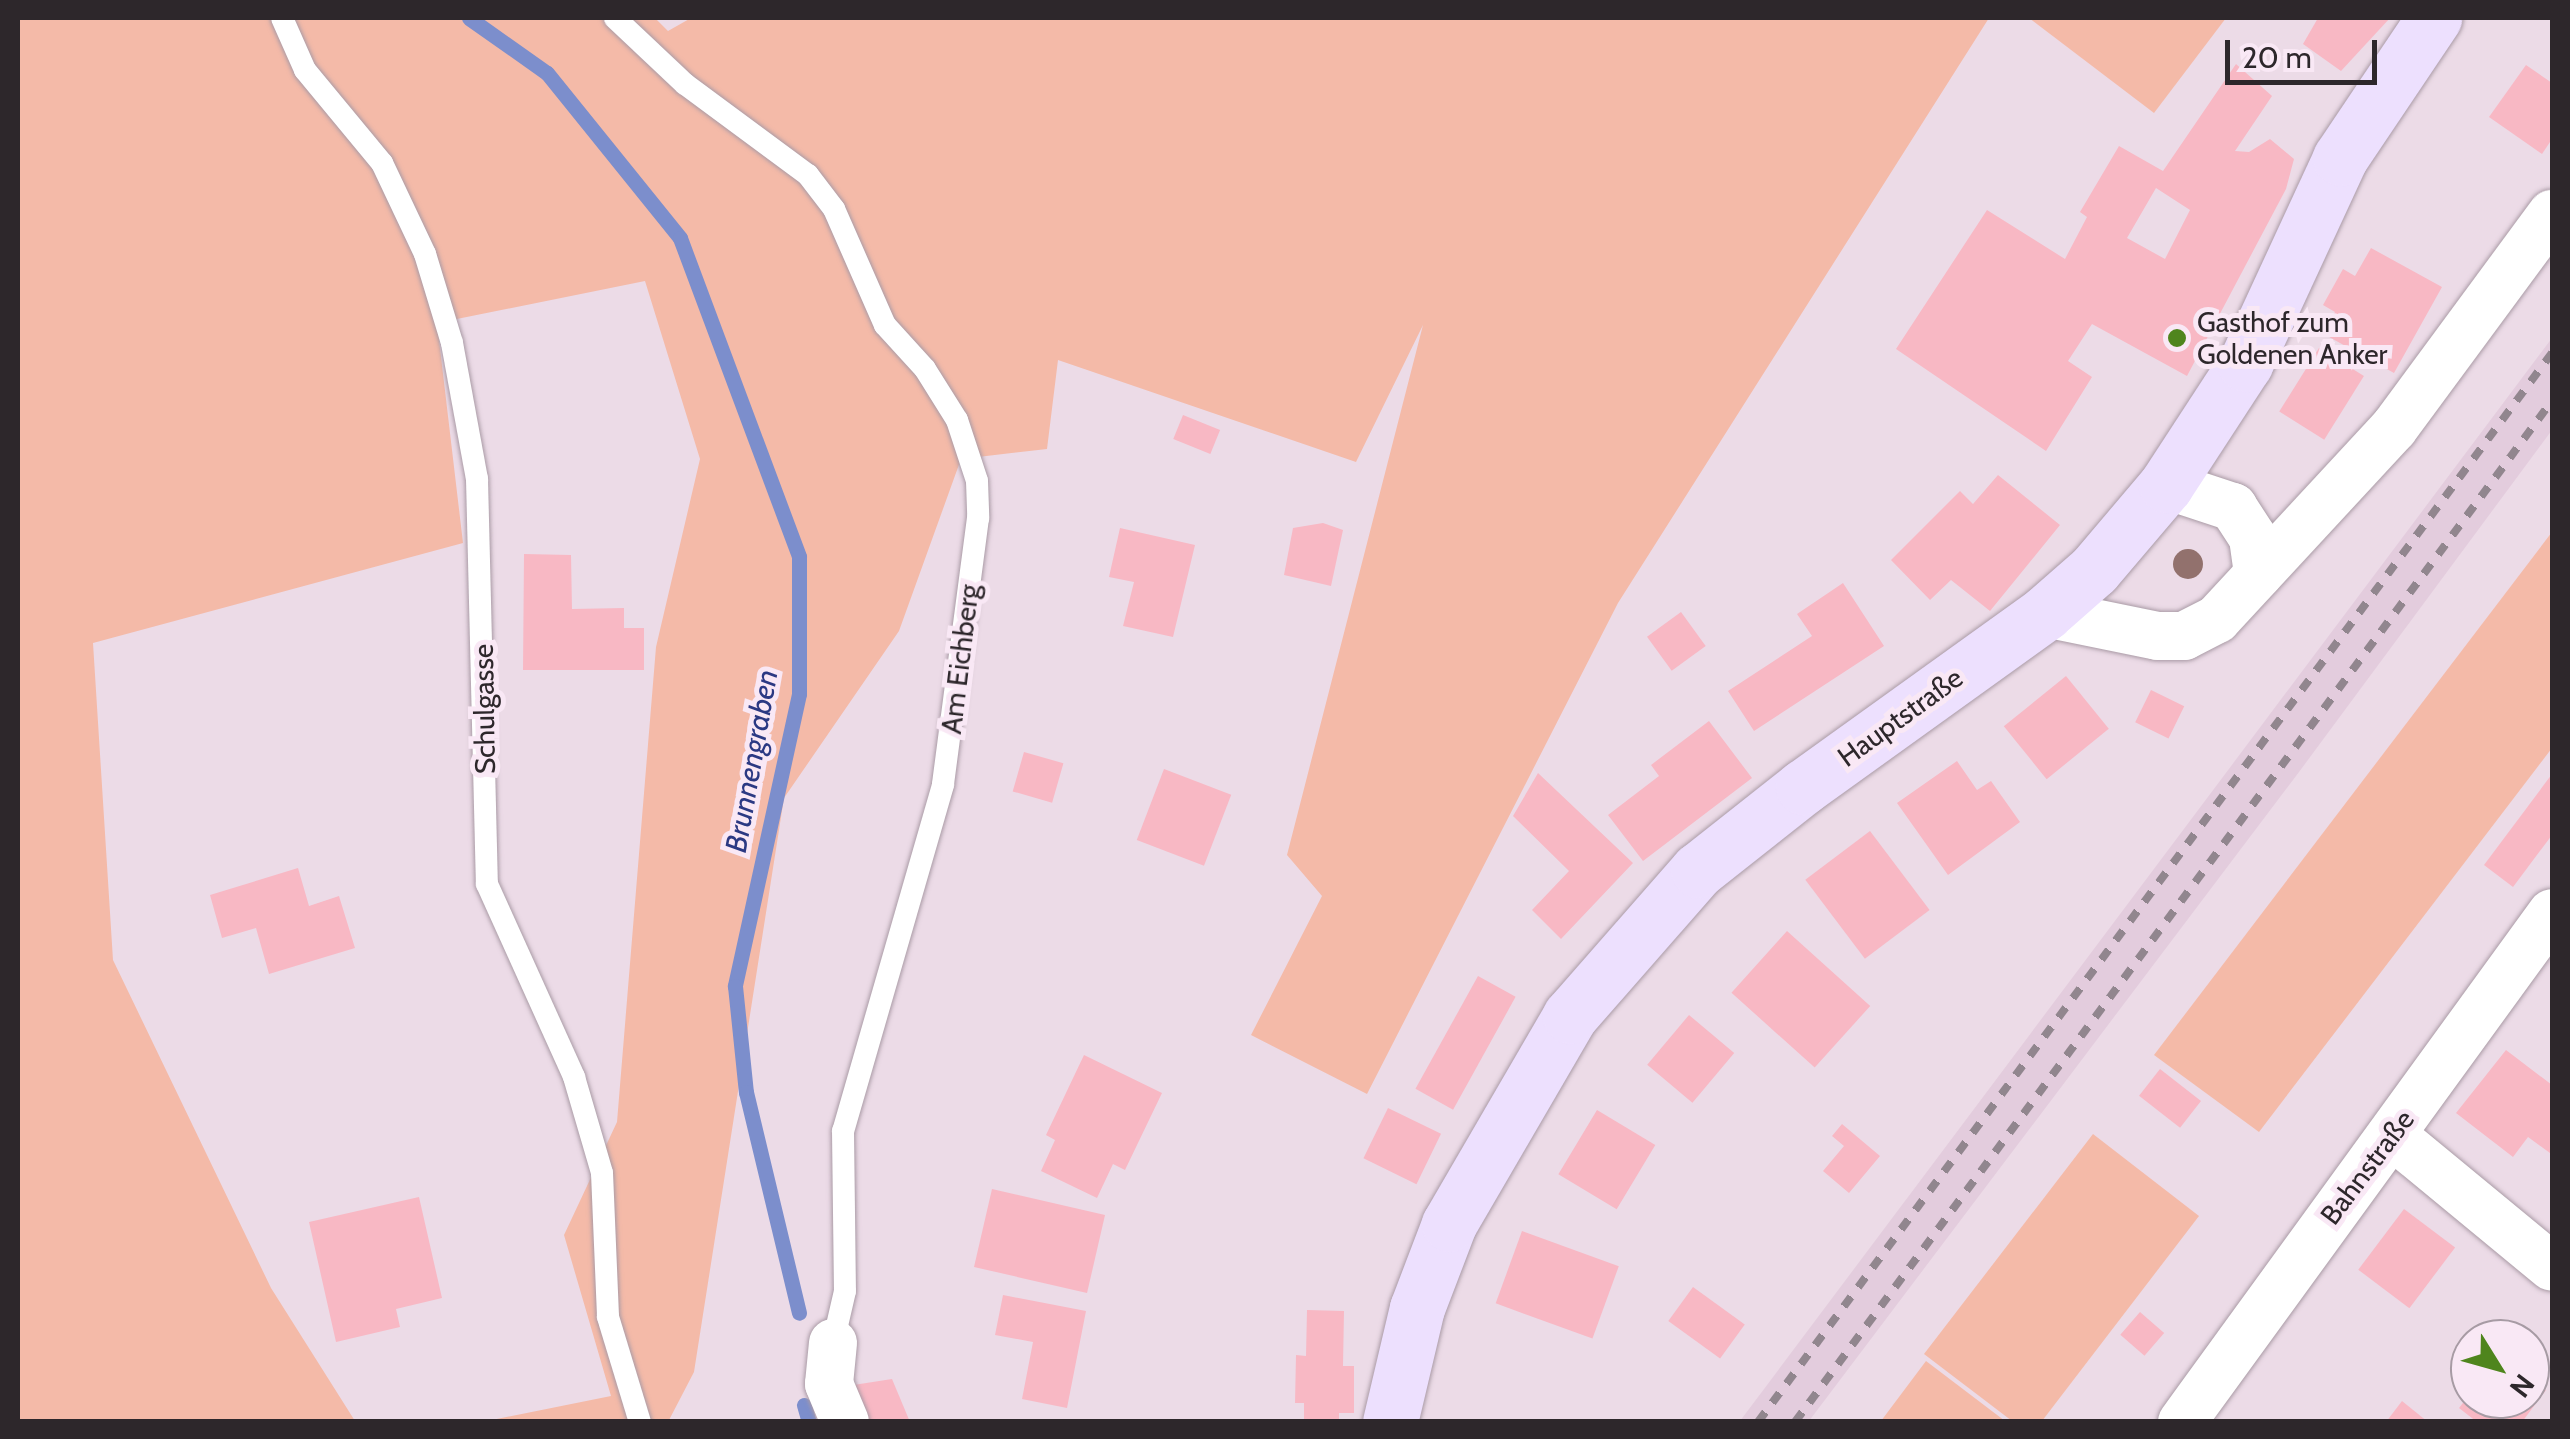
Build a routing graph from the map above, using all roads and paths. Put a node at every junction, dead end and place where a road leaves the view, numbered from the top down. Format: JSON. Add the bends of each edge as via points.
{"nodes":[{"id":1,"x":282,"y":18,"type":"edge"},
{"id":2,"x":615,"y":18,"type":"edge"},
{"id":3,"x":2434,"y":18,"type":"edge"},
{"id":4,"x":2552,"y":214,"type":"edge"},
{"id":5,"x":2166,"y":485,"type":"junction"},
{"id":6,"x":2258,"y":575,"type":"junction"},
{"id":7,"x":2045,"y":613,"type":"junction"},
{"id":8,"x":2552,"y":913,"type":"edge"},
{"id":9,"x":2392,"y":1135,"type":"junction"},
{"id":10,"x":2552,"y":1268,"type":"edge"},
{"id":11,"x":833,"y":1343,"type":"joint"},
{"id":12,"x":640,"y":1422,"type":"edge"},
{"id":13,"x":844,"y":1422,"type":"edge"},
{"id":14,"x":1390,"y":1422,"type":"edge"},
{"id":15,"x":2182,"y":1422,"type":"edge"}],
"edges":[{"from":1,"to":12,"type":"lane","name":"Schulgasse","via":[[305,70],[382,164],[425,254],[452,343],[478,479],[487,884],[574,1077],[602,1174],[608,1318]]},
{"from":2,"to":11,"type":"lane","name":"Am Eichberg","via":[[686,84],[808,175],[834,209],[885,325],[926,369],[957,420],[978,480],[944,784],[843,1131],[844,1291]]},
{"from":3,"to":5,"type":"main road","name":"Hauptstraße","via":[[2340,158],[2246,364]]},
{"from":4,"to":6,"type":"street","via":[[2394,428]]},
{"from":5,"to":6,"type":"street","via":[[2233,508],[2252,538]]},
{"from":5,"to":7,"type":"main road","name":"Hauptstraße","via":[[2094,570]]},
{"from":6,"to":7,"type":"street","via":[[2216,619],[2184,636],[2128,635]]},
{"from":7,"to":14,"type":"main road","name":"Hauptstraße","via":[[1698,870],[1570,1016],[1449,1224],[1417,1308]]},
{"from":8,"to":9,"type":"street","name":"Bahnstraße"},
{"from":9,"to":10,"type":"street"},
{"from":9,"to":15,"type":"street","name":"Bahnstraße"},
{"from":11,"to":13,"type":"street","name":"Am Eichberg","via":[[829,1384]]}]}
